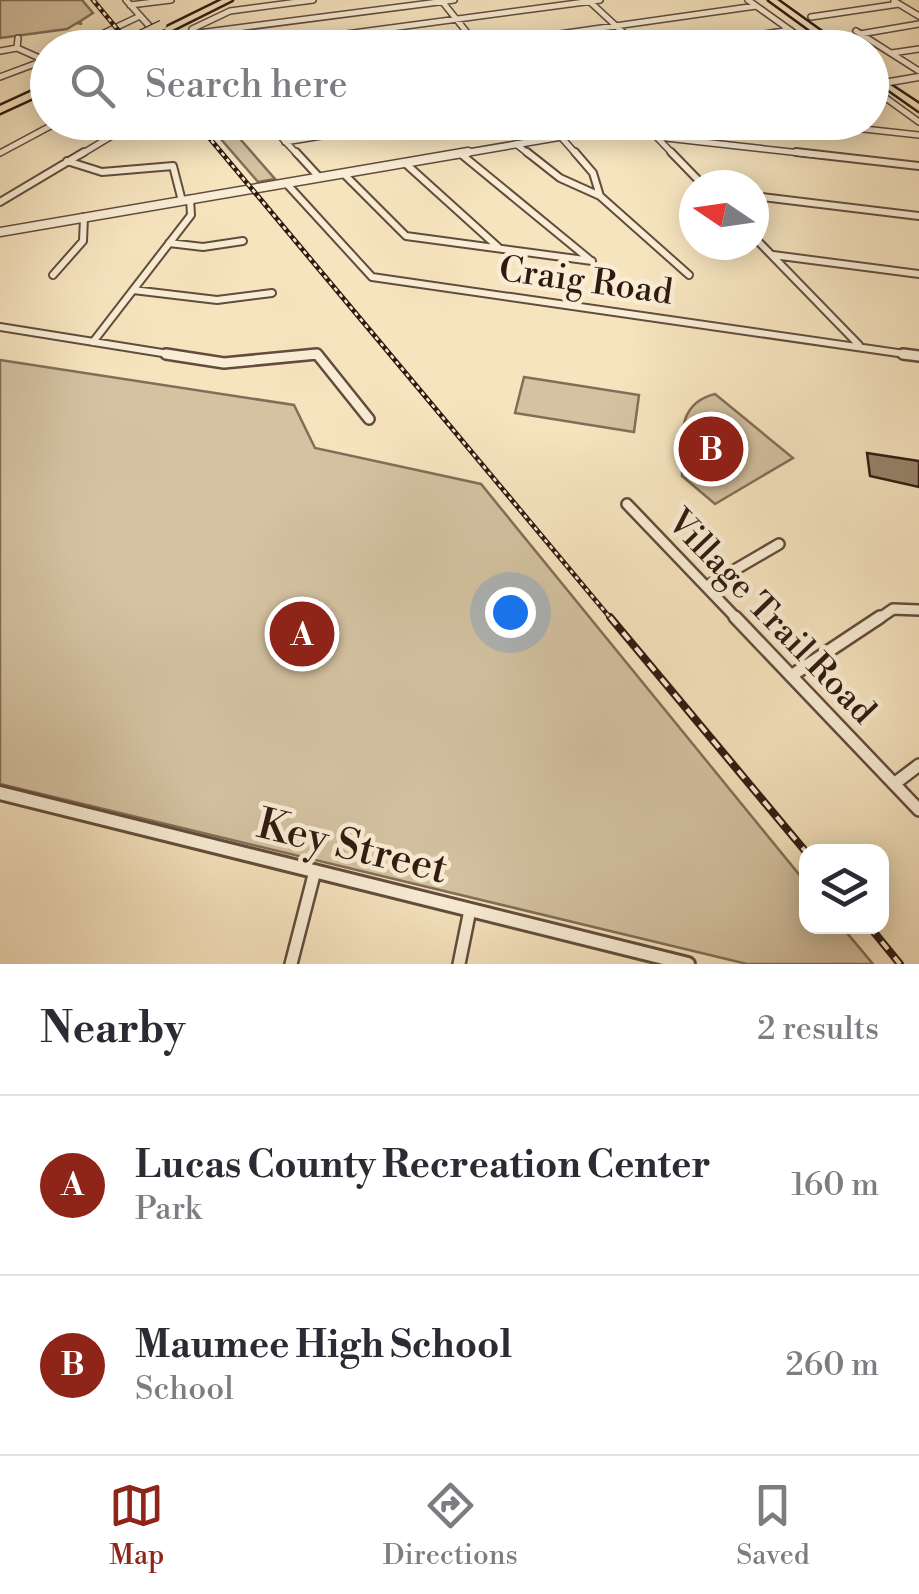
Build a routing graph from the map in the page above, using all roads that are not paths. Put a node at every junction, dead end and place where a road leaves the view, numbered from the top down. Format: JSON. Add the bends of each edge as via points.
{"nodes":[{"id":1,"x":170,"y":0,"type":"edge"},
{"id":2,"x":213,"y":0,"type":"edge"},
{"id":3,"x":228,"y":0,"type":"edge"},
{"id":4,"x":313,"y":0,"type":"edge"},
{"id":5,"x":454,"y":0,"type":"edge"},
{"id":6,"x":600,"y":0,"type":"edge"},
{"id":7,"x":748,"y":0,"type":"edge"},
{"id":8,"x":772,"y":0,"type":"edge"},
{"id":9,"x":913,"y":0,"type":"edge"},
{"id":10,"x":442,"y":1,"type":"edge"},
{"id":11,"x":588,"y":1,"type":"edge"},
{"id":12,"x":128,"y":2,"type":"edge"},
{"id":13,"x":289,"y":2,"type":"edge"},
{"id":14,"x":896,"y":2,"type":"edge"},
{"id":15,"x":760,"y":3,"type":"edge"},
{"id":16,"x":140,"y":16,"type":"junction"},
{"id":17,"x":811,"y":16,"type":"dead end"},
{"id":18,"x":919,"y":16,"type":"edge"},
{"id":19,"x":456,"y":19,"type":"junction"},
{"id":20,"x":298,"y":20,"type":"junction"},
{"id":21,"x":919,"y":24,"type":"edge"},
{"id":22,"x":616,"y":26,"type":"junction"},
{"id":23,"x":110,"y":30,"type":"edge"},
{"id":24,"x":161,"y":30,"type":"edge"},
{"id":25,"x":165,"y":30,"type":"edge"},
{"id":26,"x":165,"y":30,"type":"edge"},
{"id":27,"x":192,"y":30,"type":"edge"},
{"id":28,"x":221,"y":30,"type":"edge"},
{"id":29,"x":303,"y":30,"type":"edge"},
{"id":30,"x":374,"y":30,"type":"edge"},
{"id":31,"x":465,"y":30,"type":"edge"},
{"id":32,"x":588,"y":30,"type":"edge"},
{"id":33,"x":620,"y":30,"type":"edge"},
{"id":34,"x":790,"y":30,"type":"edge"},
{"id":35,"x":803,"y":30,"type":"edge"},
{"id":36,"x":816,"y":30,"type":"edge"},
{"id":37,"x":873,"y":30,"type":"edge"},
{"id":38,"x":18,"y":38,"type":"dead end"},
{"id":39,"x":18,"y":48,"type":"junction"},
{"id":40,"x":919,"y":49,"type":"edge"},
{"id":41,"x":0,"y":50,"type":"edge"},
{"id":42,"x":30,"y":53,"type":"edge"},
{"id":43,"x":891,"y":54,"type":"joint"},
{"id":44,"x":30,"y":65,"type":"edge"},
{"id":45,"x":919,"y":74,"type":"edge"},
{"id":46,"x":0,"y":76,"type":"edge"},
{"id":47,"x":889,"y":82,"type":"edge"},
{"id":48,"x":30,"y":87,"type":"edge"},
{"id":49,"x":889,"y":88,"type":"edge"},
{"id":50,"x":889,"y":90,"type":"edge"},
{"id":51,"x":889,"y":94,"type":"edge"},
{"id":52,"x":30,"y":96,"type":"edge"},
{"id":53,"x":0,"y":101,"type":"edge"},
{"id":54,"x":919,"y":101,"type":"edge"},
{"id":55,"x":919,"y":108,"type":"edge"},
{"id":56,"x":0,"y":110,"type":"edge"},
{"id":57,"x":919,"y":122,"type":"edge"},
{"id":58,"x":889,"y":132,"type":"edge"},
{"id":59,"x":919,"y":136,"type":"edge"},
{"id":60,"x":30,"y":137,"type":"edge"},
{"id":61,"x":103,"y":140,"type":"edge"},
{"id":62,"x":297,"y":140,"type":"edge"},
{"id":63,"x":543,"y":140,"type":"edge"},
{"id":64,"x":558,"y":140,"type":"edge"},
{"id":65,"x":660,"y":140,"type":"edge"},
{"id":66,"x":684,"y":140,"type":"edge"},
{"id":67,"x":285,"y":142,"type":"joint"},
{"id":68,"x":516,"y":144,"type":"junction"},
{"id":69,"x":0,"y":153,"type":"edge"},
{"id":70,"x":462,"y":154,"type":"junction"},
{"id":71,"x":68,"y":160,"type":"junction"},
{"id":72,"x":405,"y":163,"type":"junction"},
{"id":73,"x":919,"y":166,"type":"edge"},
{"id":74,"x":689,"y":170,"type":"edge"},
{"id":75,"x":343,"y":173,"type":"junction"},
{"id":76,"x":319,"y":178,"type":"junction"},
{"id":77,"x":286,"y":183,"type":"junction"},
{"id":78,"x":600,"y":196,"type":"junction"},
{"id":79,"x":769,"y":198,"type":"edge"},
{"id":80,"x":186,"y":200,"type":"junction"},
{"id":81,"x":0,"y":202,"type":"edge"},
{"id":82,"x":919,"y":216,"type":"edge"},
{"id":83,"x":84,"y":218,"type":"junction"},
{"id":84,"x":0,"y":232,"type":"edge"},
{"id":85,"x":243,"y":241,"type":"dead end"},
{"id":86,"x":168,"y":243,"type":"junction"},
{"id":87,"x":500,"y":249,"type":"junction"},
{"id":88,"x":771,"y":255,"type":"joint"},
{"id":89,"x":919,"y":274,"type":"edge"},
{"id":90,"x":53,"y":275,"type":"dead end"},
{"id":91,"x":689,"y":275,"type":"dead end"},
{"id":92,"x":133,"y":290,"type":"junction"},
{"id":93,"x":272,"y":293,"type":"dead end"},
{"id":94,"x":0,"y":327,"type":"edge"},
{"id":95,"x":93,"y":342,"type":"junction"},
{"id":96,"x":860,"y":347,"type":"junction"},
{"id":97,"x":919,"y":356,"type":"edge"},
{"id":98,"x":369,"y":419,"type":"dead end"},
{"id":99,"x":627,"y":504,"type":"dead end"},
{"id":100,"x":779,"y":544,"type":"dead end"},
{"id":101,"x":707,"y":586,"type":"junction"},
{"id":102,"x":919,"y":610,"type":"edge"},
{"id":103,"x":791,"y":676,"type":"junction"},
{"id":104,"x":919,"y":765,"type":"edge"},
{"id":105,"x":894,"y":784,"type":"junction"},
{"id":106,"x":0,"y":793,"type":"edge"},
{"id":107,"x":919,"y":810,"type":"edge"},
{"id":108,"x":314,"y":871,"type":"junction"},
{"id":109,"x":470,"y":910,"type":"junction"},
{"id":110,"x":637,"y":958,"type":"edge"},
{"id":111,"x":291,"y":964,"type":"edge"},
{"id":112,"x":459,"y":964,"type":"edge"},
{"id":113,"x":688,"y":964,"type":"edge"}],
"edges":[{"from":1,"to":12,"type":"street"},
{"from":2,"to":25,"type":"highway"},
{"from":3,"to":26,"type":"highway"},
{"from":4,"to":13,"type":"street"},
{"from":5,"to":10,"type":"street"},
{"from":6,"to":11,"type":"street"},
{"from":7,"to":15,"type":"street"},
{"from":8,"to":36,"type":"highway"},
{"from":9,"to":14,"type":"street"},
{"from":10,"to":19,"type":"street"},
{"from":10,"to":20,"type":"street"},
{"from":11,"to":19,"type":"street"},
{"from":11,"to":22,"type":"street"},
{"from":12,"to":16,"type":"street"},
{"from":13,"to":20,"type":"street"},
{"from":13,"to":27,"type":"street","via":[[230,10]]},
{"from":14,"to":17,"type":"street"},
{"from":14,"to":18,"type":"street"},
{"from":15,"to":22,"type":"street"},
{"from":15,"to":34,"type":"street"},
{"from":15,"to":35,"type":"highway"},
{"from":16,"to":23,"type":"street"},
{"from":16,"to":24,"type":"street"},
{"from":19,"to":30,"type":"street"},
{"from":19,"to":31,"type":"street"},
{"from":20,"to":28,"type":"street"},
{"from":20,"to":29,"type":"street"},
{"from":21,"to":37,"type":"street"},
{"from":22,"to":32,"type":"street"},
{"from":22,"to":33,"type":"street"},
{"from":38,"to":39,"type":"street"},
{"from":39,"to":41,"type":"street"},
{"from":39,"to":42,"type":"street"},
{"from":40,"to":43,"type":"street"},
{"from":43,"to":45,"type":"street"},
{"from":44,"to":46,"type":"street"},
{"from":45,"to":47,"type":"street"},
{"from":48,"to":53,"type":"highway"},
{"from":49,"to":54,"type":"highway"},
{"from":50,"to":55,"type":"highway"},
{"from":51,"to":57,"type":"street"},
{"from":52,"to":56,"type":"highway"},
{"from":58,"to":59,"type":"street"},
{"from":60,"to":69,"type":"street"},
{"from":61,"to":71,"type":"street"},
{"from":62,"to":67,"type":"street"},
{"from":63,"to":68,"type":"street"},
{"from":64,"to":78,"type":"street","via":[[593,173]]},
{"from":65,"to":74,"type":"street"},
{"from":66,"to":73,"type":"street"},
{"from":67,"to":76,"type":"street"},
{"from":68,"to":70,"type":"street"},
{"from":68,"to":78,"type":"street","via":[[560,178]]},
{"from":70,"to":72,"type":"street"},
{"from":70,"to":87,"type":"street","via":[[592,261]]},
{"from":71,"to":80,"type":"street","via":[[102,172],[172,166]]},
{"from":71,"to":81,"type":"street"},
{"from":72,"to":75,"type":"street"},
{"from":72,"to":87,"type":"street"},
{"from":75,"to":76,"type":"street"},
{"from":75,"to":87,"type":"street","via":[[406,236]]},
{"from":76,"to":77,"type":"street"},
{"from":77,"to":80,"type":"street"},
{"from":77,"to":96,"type":"street","name":"Craig Road","via":[[372,277]]},
{"from":78,"to":91,"type":"street"},
{"from":79,"to":82,"type":"street"},
{"from":80,"to":83,"type":"street"},
{"from":80,"to":86,"type":"street","via":[[190,214]]},
{"from":83,"to":84,"type":"street"},
{"from":83,"to":90,"type":"street","via":[[83,240]]},
{"from":85,"to":86,"type":"street"},
{"from":86,"to":92,"type":"street"},
{"from":88,"to":89,"type":"street"},
{"from":88,"to":96,"type":"street"},
{"from":92,"to":93,"type":"street","via":[[217,300]]},
{"from":92,"to":95,"type":"street"},
{"from":94,"to":95,"type":"street"},
{"from":95,"to":98,"type":"street","via":[[237,364],[316,354]]},
{"from":96,"to":97,"type":"street","name":"Craig Road"},
{"from":99,"to":101,"type":"street","name":"Village Trail Road"},
{"from":100,"to":101,"type":"street"},
{"from":101,"to":103,"type":"street","name":"Village Trail Road"},
{"from":102,"to":103,"type":"street","via":[[893,609]]},
{"from":103,"to":105,"type":"street","name":"Village Trail Road"},
{"from":104,"to":105,"type":"street"},
{"from":105,"to":107,"type":"street","name":"Village Trail Road"},
{"from":106,"to":108,"type":"street","name":"Key Street"},
{"from":108,"to":109,"type":"street","name":"Key Street"},
{"from":108,"to":111,"type":"street"},
{"from":109,"to":110,"type":"street","name":"Key Street"},
{"from":109,"to":112,"type":"street"},
{"from":110,"to":113,"type":"street","name":"Key Street"}]}
